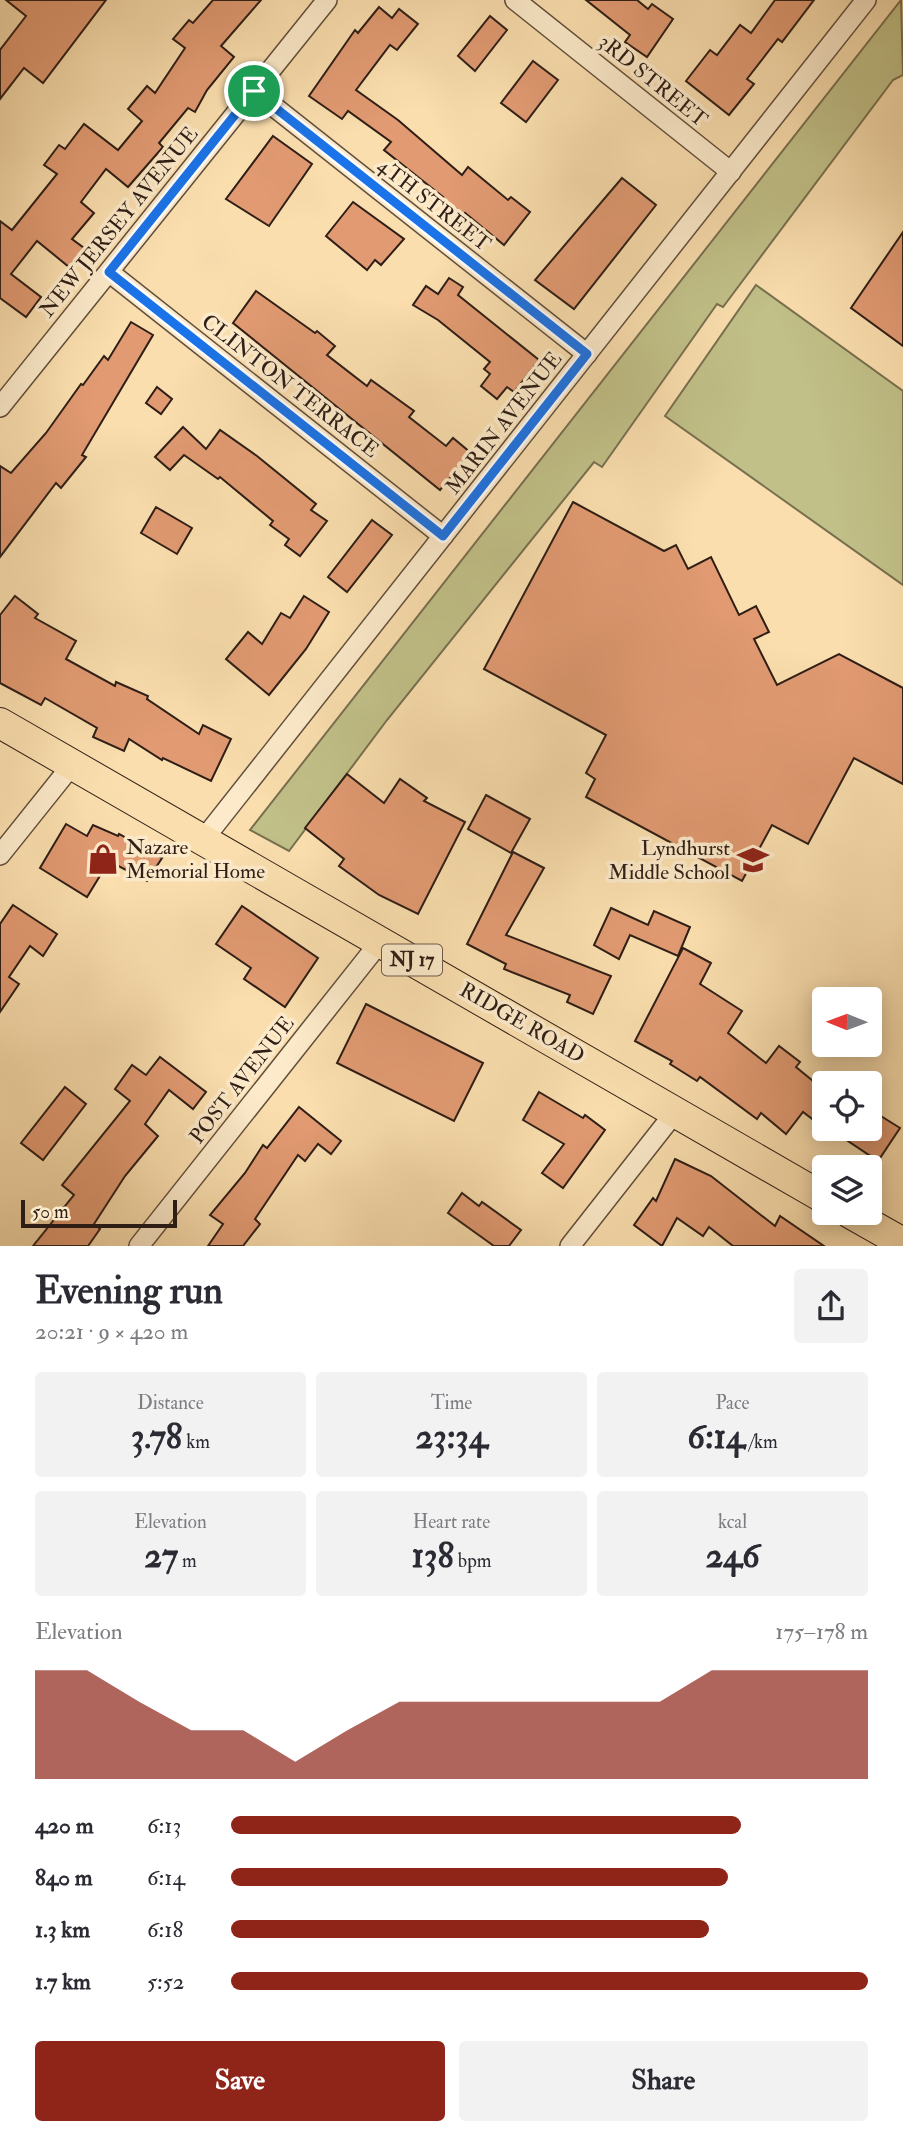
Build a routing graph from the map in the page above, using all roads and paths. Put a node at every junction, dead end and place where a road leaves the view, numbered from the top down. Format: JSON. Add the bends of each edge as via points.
{"nodes":[{"id":1,"x":327,"y":0,"type":"edge"},
{"id":2,"x":515,"y":0,"type":"edge"},
{"id":3,"x":866,"y":0,"type":"edge"},
{"id":4,"x":254,"y":91,"type":"junction"},
{"id":5,"x":730,"y":172,"type":"junction"},
{"id":6,"x":109,"y":272,"type":"junction"},
{"id":7,"x":587,"y":354,"type":"junction"},
{"id":8,"x":0,"y":407,"type":"edge"},
{"id":9,"x":443,"y":536,"type":"junction"},
{"id":10,"x":0,"y":723,"type":"edge"},
{"id":11,"x":72,"y":765,"type":"junction"},
{"id":12,"x":203,"y":840,"type":"junction"},
{"id":13,"x":0,"y":855,"type":"edge"},
{"id":14,"x":380,"y":942,"type":"junction"},
{"id":15,"x":676,"y":1111,"type":"junction"},
{"id":16,"x":812,"y":1191,"type":"edge"},
{"id":17,"x":871,"y":1225,"type":"edge"},
{"id":18,"x":903,"y":1244,"type":"edge"},
{"id":19,"x":139,"y":1246,"type":"edge"},
{"id":20,"x":570,"y":1246,"type":"edge"}],
"edges":[{"from":1,"to":4,"type":"street","name":"NEW JERSEY AVENUE"},
{"from":2,"to":5,"type":"street","name":"3RD STREET"},
{"from":3,"to":5,"type":"street","name":"MARIN AVENUE"},
{"from":4,"to":6,"type":"street","name":"NEW JERSEY AVENUE"},
{"from":4,"to":7,"type":"street","name":"4TH STREET"},
{"from":5,"to":7,"type":"street","name":"MARIN AVENUE"},
{"from":6,"to":8,"type":"street","name":"NEW JERSEY AVENUE"},
{"from":6,"to":9,"type":"street","name":"CLINTON TERRACE"},
{"from":7,"to":9,"type":"street","name":"MARIN AVENUE"},
{"from":9,"to":12,"type":"street","name":"MARIN AVENUE"},
{"from":10,"to":11,"type":"main road","name":"RIDGE ROAD","number":"NJ 17"},
{"from":11,"to":12,"type":"main road","name":"RIDGE ROAD","number":"NJ 17"},
{"from":11,"to":13,"type":"street"},
{"from":12,"to":14,"type":"main road","name":"RIDGE ROAD","number":"NJ 17"},
{"from":14,"to":15,"type":"main road","name":"RIDGE ROAD","number":"NJ 17"},
{"from":14,"to":19,"type":"street","name":"POST AVENUE"},
{"from":15,"to":16,"type":"main road","name":"RIDGE ROAD","number":"NJ 17"},
{"from":15,"to":20,"type":"street"},
{"from":17,"to":18,"type":"main road"}]}
